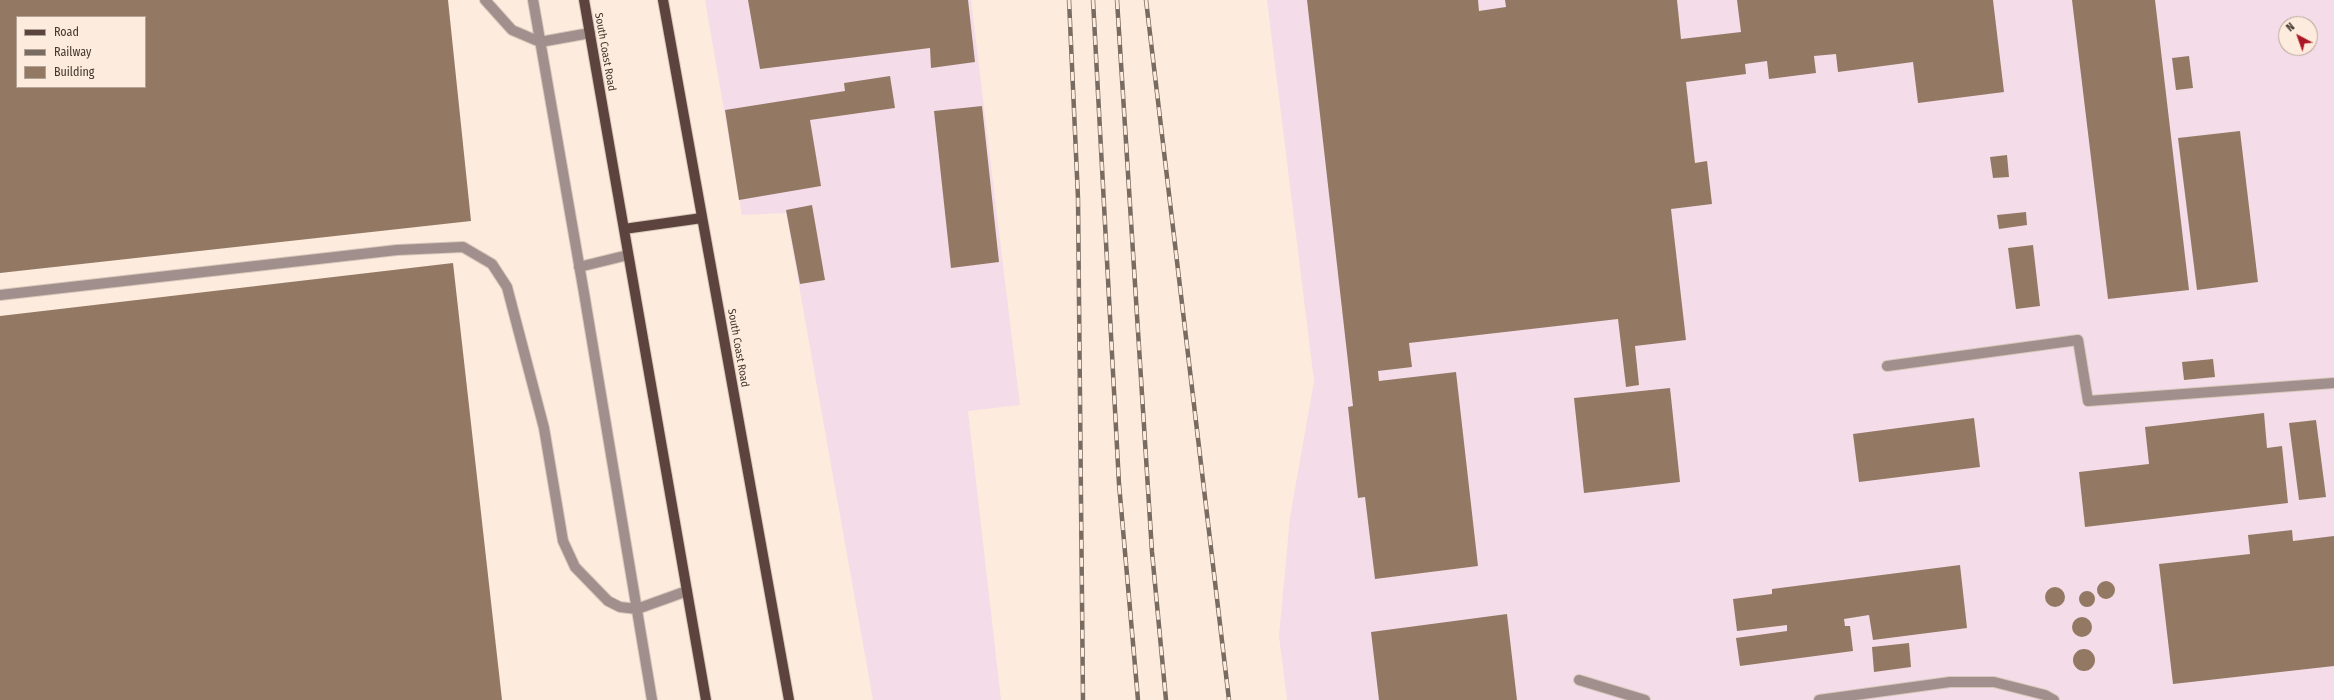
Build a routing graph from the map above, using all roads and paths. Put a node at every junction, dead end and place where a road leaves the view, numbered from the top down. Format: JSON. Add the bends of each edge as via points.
{"nodes":[{"id":1,"x":485,"y":0,"type":"edge"},
{"id":2,"x":533,"y":0,"type":"edge"},
{"id":3,"x":584,"y":0,"type":"edge"},
{"id":4,"x":663,"y":0,"type":"edge"},
{"id":5,"x":590,"y":33,"type":"junction"},
{"id":6,"x":540,"y":42,"type":"junction"},
{"id":7,"x":702,"y":218,"type":"junction"},
{"id":8,"x":624,"y":229,"type":"junction"},
{"id":9,"x":628,"y":255,"type":"junction"},
{"id":10,"x":579,"y":267,"type":"junction"},
{"id":11,"x":0,"y":295,"type":"edge"},
{"id":12,"x":1887,"y":366,"type":"dead end"},
{"id":13,"x":2334,"y":383,"type":"edge"},
{"id":14,"x":687,"y":591,"type":"junction"},
{"id":15,"x":637,"y":609,"type":"junction"},
{"id":16,"x":1579,"y":680,"type":"dead end"},
{"id":17,"x":652,"y":700,"type":"edge"},
{"id":18,"x":706,"y":700,"type":"edge"},
{"id":19,"x":789,"y":700,"type":"edge"},
{"id":20,"x":1645,"y":700,"type":"edge"},
{"id":21,"x":1819,"y":700,"type":"edge"},
{"id":22,"x":2054,"y":700,"type":"edge"}],
"edges":[{"from":1,"to":6,"type":"lane","via":[[512,30]]},
{"from":2,"to":6,"type":"lane"},
{"from":3,"to":5,"type":"main road","name":"South Coast Road"},
{"from":4,"to":7,"type":"main road","name":"South Coast Road"},
{"from":5,"to":6,"type":"lane"},
{"from":5,"to":8,"type":"main road","name":"South Coast Road"},
{"from":6,"to":10,"type":"lane"},
{"from":7,"to":8,"type":"main road"},
{"from":7,"to":19,"type":"main road","name":"South Coast Road"},
{"from":8,"to":9,"type":"main road","name":"South Coast Road"},
{"from":9,"to":10,"type":"lane"},
{"from":9,"to":14,"type":"main road","name":"South Coast Road"},
{"from":10,"to":15,"type":"lane"},
{"from":11,"to":15,"type":"lane","via":[[397,250],[463,247],[492,264],[506,286],[544,428],[563,541],[575,567],[608,601],[620,607]]},
{"from":12,"to":13,"type":"lane","via":[[2078,340],[2088,401]]},
{"from":14,"to":15,"type":"lane"},
{"from":14,"to":18,"type":"main road","name":"South Coast Road"},
{"from":15,"to":17,"type":"lane"},
{"from":16,"to":20,"type":"lane"},
{"from":21,"to":22,"type":"lane","via":[[1943,682],[1994,682],[2045,695]]}]}
